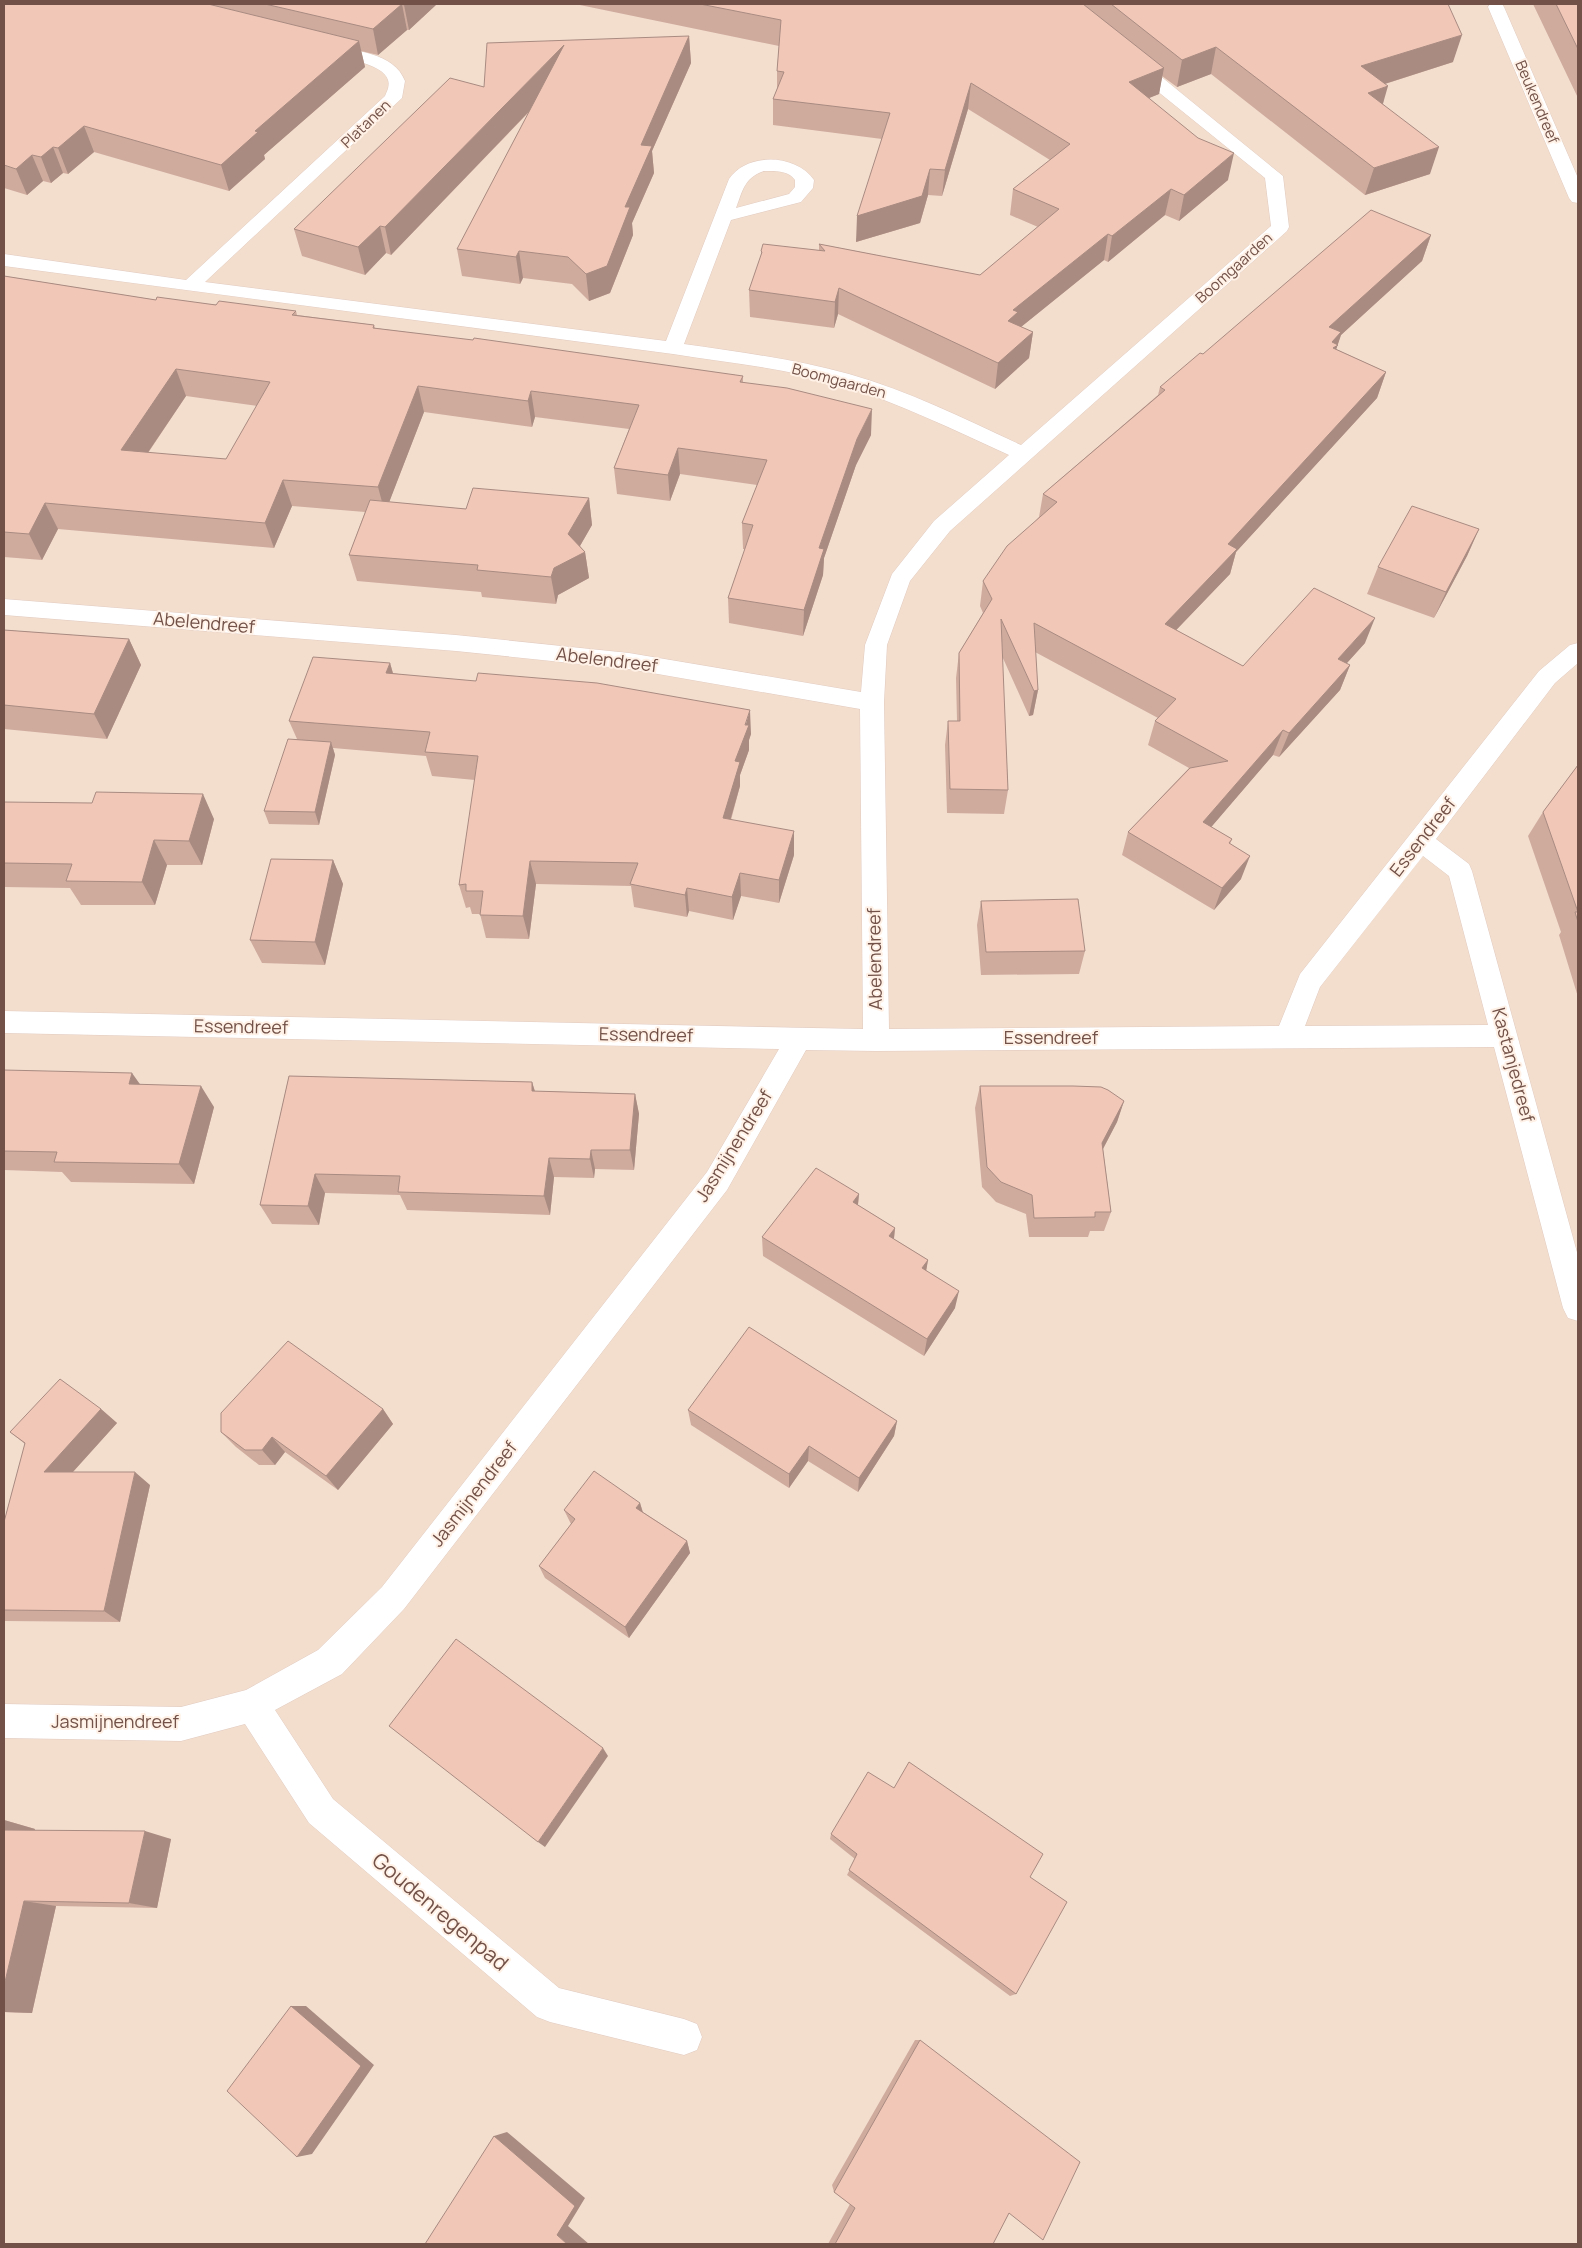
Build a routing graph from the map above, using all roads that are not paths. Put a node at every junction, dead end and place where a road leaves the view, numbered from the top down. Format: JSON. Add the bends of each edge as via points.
{"nodes":[{"id":1,"x":1493,"y":5,"type":"edge"},
{"id":2,"x":309,"y":45,"type":"edge"},
{"id":3,"x":1116,"y":49,"type":"edge"},
{"id":4,"x":1578,"y":198,"type":"edge"},
{"id":5,"x":723,"y":217,"type":"dead end"},
{"id":6,"x":4,"y":260,"type":"edge"},
{"id":7,"x":190,"y":286,"type":"junction"},
{"id":8,"x":673,"y":348,"type":"junction"},
{"id":9,"x":1024,"y":454,"type":"junction"},
{"id":10,"x":4,"y":606,"type":"edge"},
{"id":11,"x":1578,"y":651,"type":"edge"},
{"id":12,"x":872,"y":702,"type":"junction"},
{"id":13,"x":1421,"y":841,"type":"junction"},
{"id":14,"x":4,"y":1022,"type":"edge"},
{"id":15,"x":1506,"y":1036,"type":"junction"},
{"id":16,"x":1288,"y":1037,"type":"junction"},
{"id":17,"x":799,"y":1038,"type":"junction"},
{"id":18,"x":876,"y":1040,"type":"junction"},
{"id":19,"x":1578,"y":1308,"type":"edge"},
{"id":20,"x":252,"y":1706,"type":"junction"},
{"id":21,"x":4,"y":1721,"type":"edge"},
{"id":22,"x":684,"y":2037,"type":"dead end"}],
"edges":[{"from":1,"to":4,"type":"street","name":"Beukendreef"},
{"from":2,"to":7,"type":"street","name":"Platanen","via":[[388,68],[396,78],[393,98]]},
{"from":3,"to":9,"type":"street","name":"Boomgaarden","via":[[1274,176],[1280,227]]},
{"from":5,"to":8,"type":"street"},
{"from":6,"to":7,"type":"street"},
{"from":7,"to":8,"type":"street","name":"Boomgaarden"},
{"from":8,"to":9,"type":"street","name":"Boomgaarden","via":[[844,379],[909,400]]},
{"from":9,"to":12,"type":"street","name":"Boomgaarden","via":[[942,526],[900,579],[876,645]]},
{"from":10,"to":12,"type":"street","name":"Abelendreef","via":[[456,643],[629,661]]},
{"from":11,"to":13,"type":"street","name":"Essendreef","via":[[1547,677]]},
{"from":12,"to":18,"type":"street","name":"Abelendreef"},
{"from":13,"to":15,"type":"street","name":"Kastanjedreef","via":[[1460,871]]},
{"from":13,"to":16,"type":"street","name":"Essendreef","via":[[1309,982]]},
{"from":14,"to":17,"type":"street","name":"Essendreef"},
{"from":15,"to":16,"type":"street","name":"Essendreef"},
{"from":15,"to":19,"type":"street","name":"Kastanjedreef"},
{"from":16,"to":18,"type":"street","name":"Essendreef"},
{"from":17,"to":18,"type":"street","name":"Essendreef"},
{"from":17,"to":20,"type":"street","name":"Jasmijnendreef","via":[[717,1181],[393,1598],[330,1662]]},
{"from":20,"to":21,"type":"street","name":"Jasmijnendreef","via":[[181,1724]]},
{"from":20,"to":22,"type":"street","name":"Goudenregenpad","via":[[321,1811],[550,2004]]}]}
